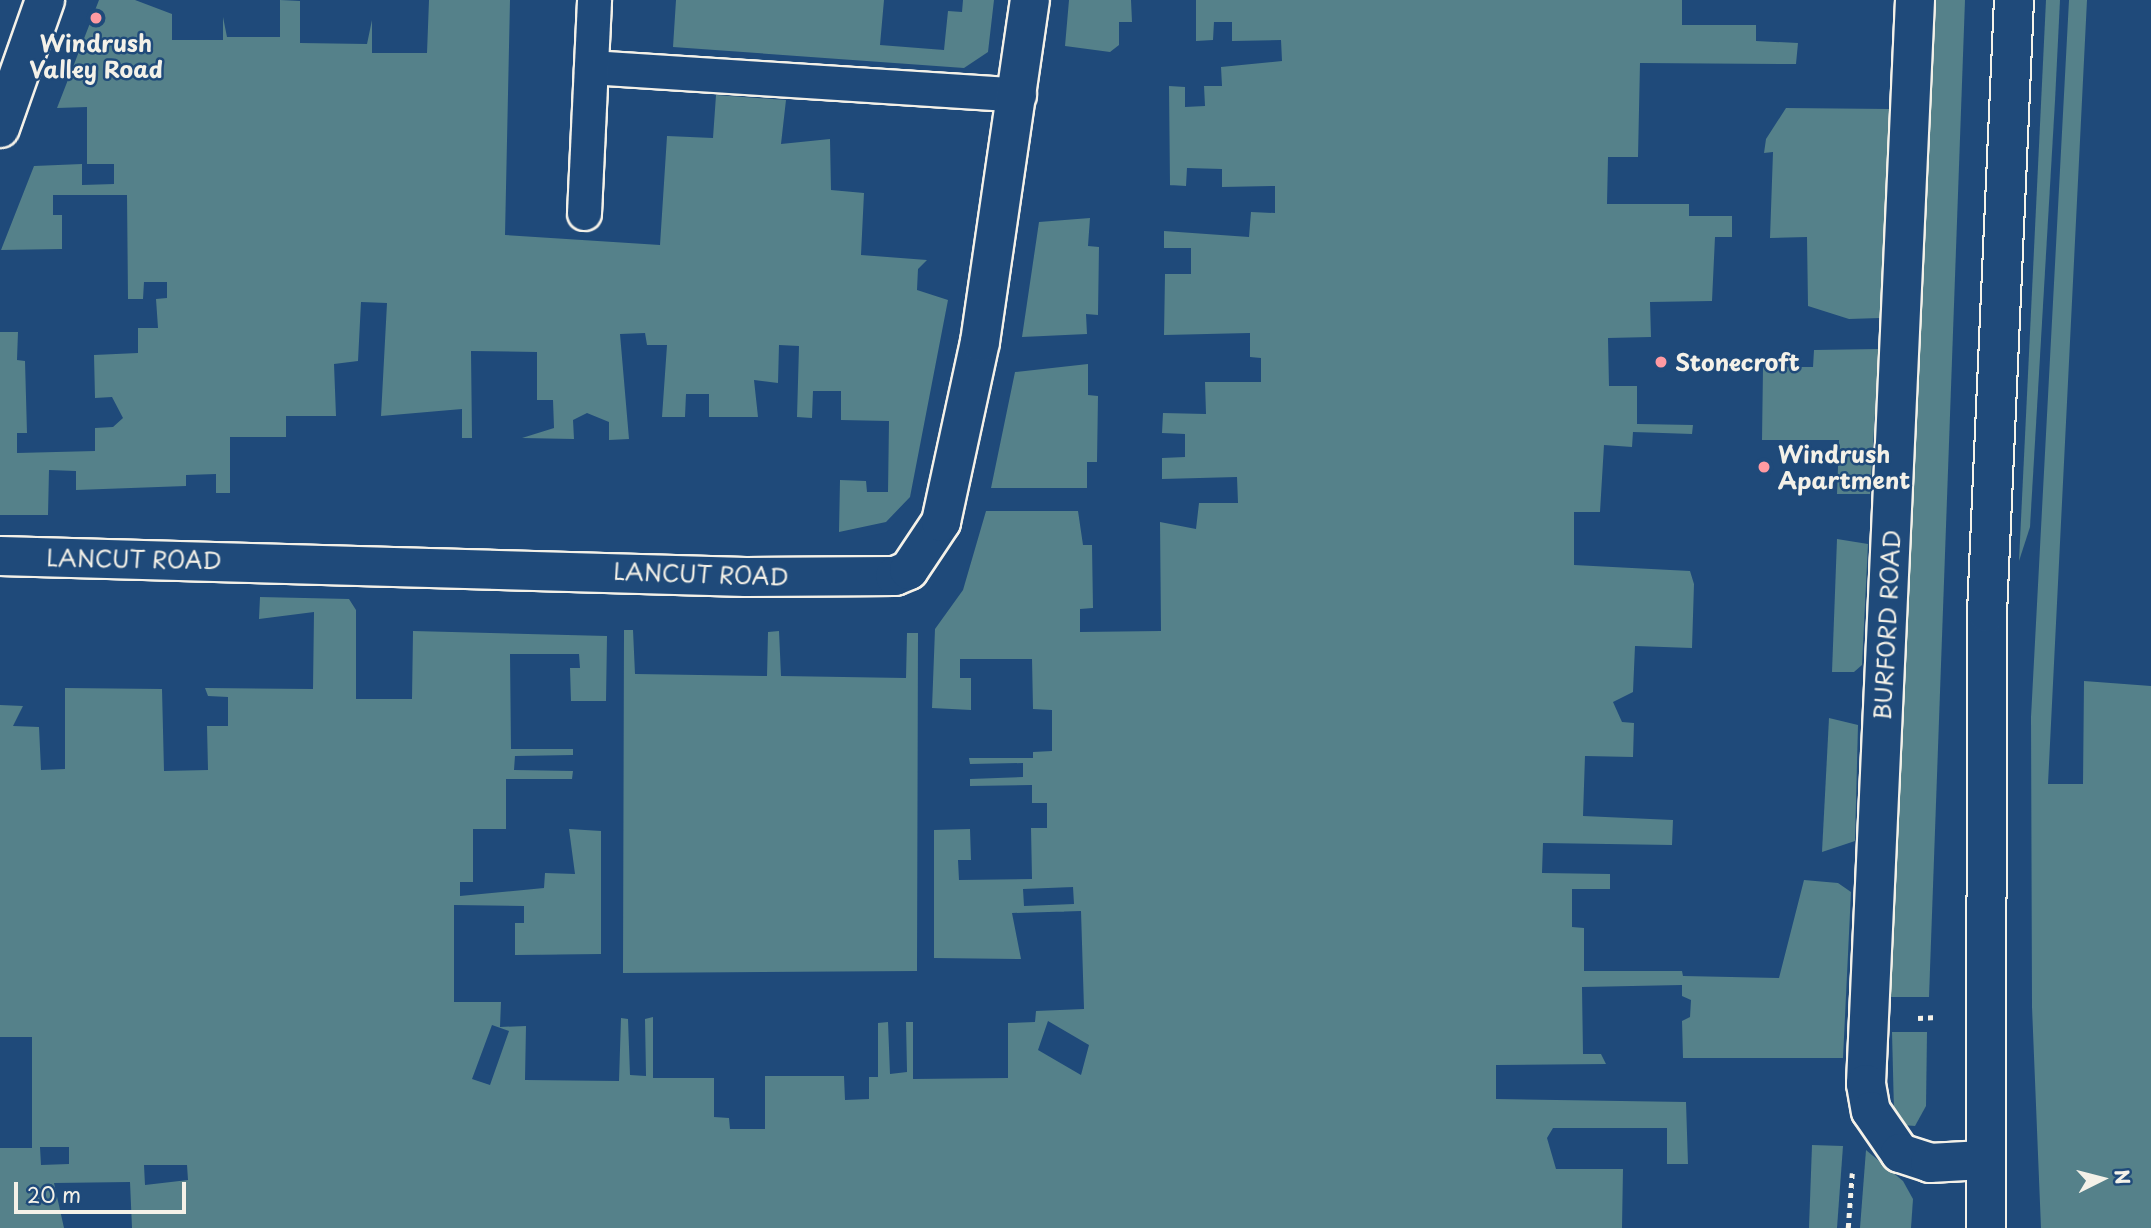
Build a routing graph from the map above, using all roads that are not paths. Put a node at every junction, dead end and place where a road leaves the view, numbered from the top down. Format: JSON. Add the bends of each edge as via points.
{"nodes":[{"id":1,"x":45,"y":0,"type":"edge"},
{"id":2,"x":594,"y":0,"type":"edge"},
{"id":3,"x":1030,"y":0,"type":"edge"},
{"id":4,"x":1915,"y":0,"type":"edge"},
{"id":5,"x":2014,"y":0,"type":"edge"},
{"id":6,"x":591,"y":67,"type":"junction"},
{"id":7,"x":1019,"y":95,"type":"junction"},
{"id":8,"x":0,"y":128,"type":"edge"},
{"id":9,"x":584,"y":213,"type":"dead end"},
{"id":10,"x":0,"y":556,"type":"edge"},
{"id":11,"x":1983,"y":1160,"type":"junction"},
{"id":12,"x":1986,"y":1228,"type":"edge"}],
"edges":[{"from":1,"to":8,"type":"street"},
{"from":2,"to":6,"type":"lane"},
{"from":3,"to":7,"type":"street","name":"LANCUT ROAD"},
{"from":4,"to":11,"type":"street","name":"BURFORD ROAD","via":[[1866,1084],[1871,1111],[1900,1153],[1930,1163]]},
{"from":5,"to":11,"type":"street","via":[[1987,613]]},
{"from":6,"to":7,"type":"lane"},
{"from":6,"to":9,"type":"lane"},
{"from":7,"to":10,"type":"street","name":"LANCUT ROAD","via":[[980,342],[941,522],[917,561],[895,576]]},
{"from":11,"to":12,"type":"street"}]}
